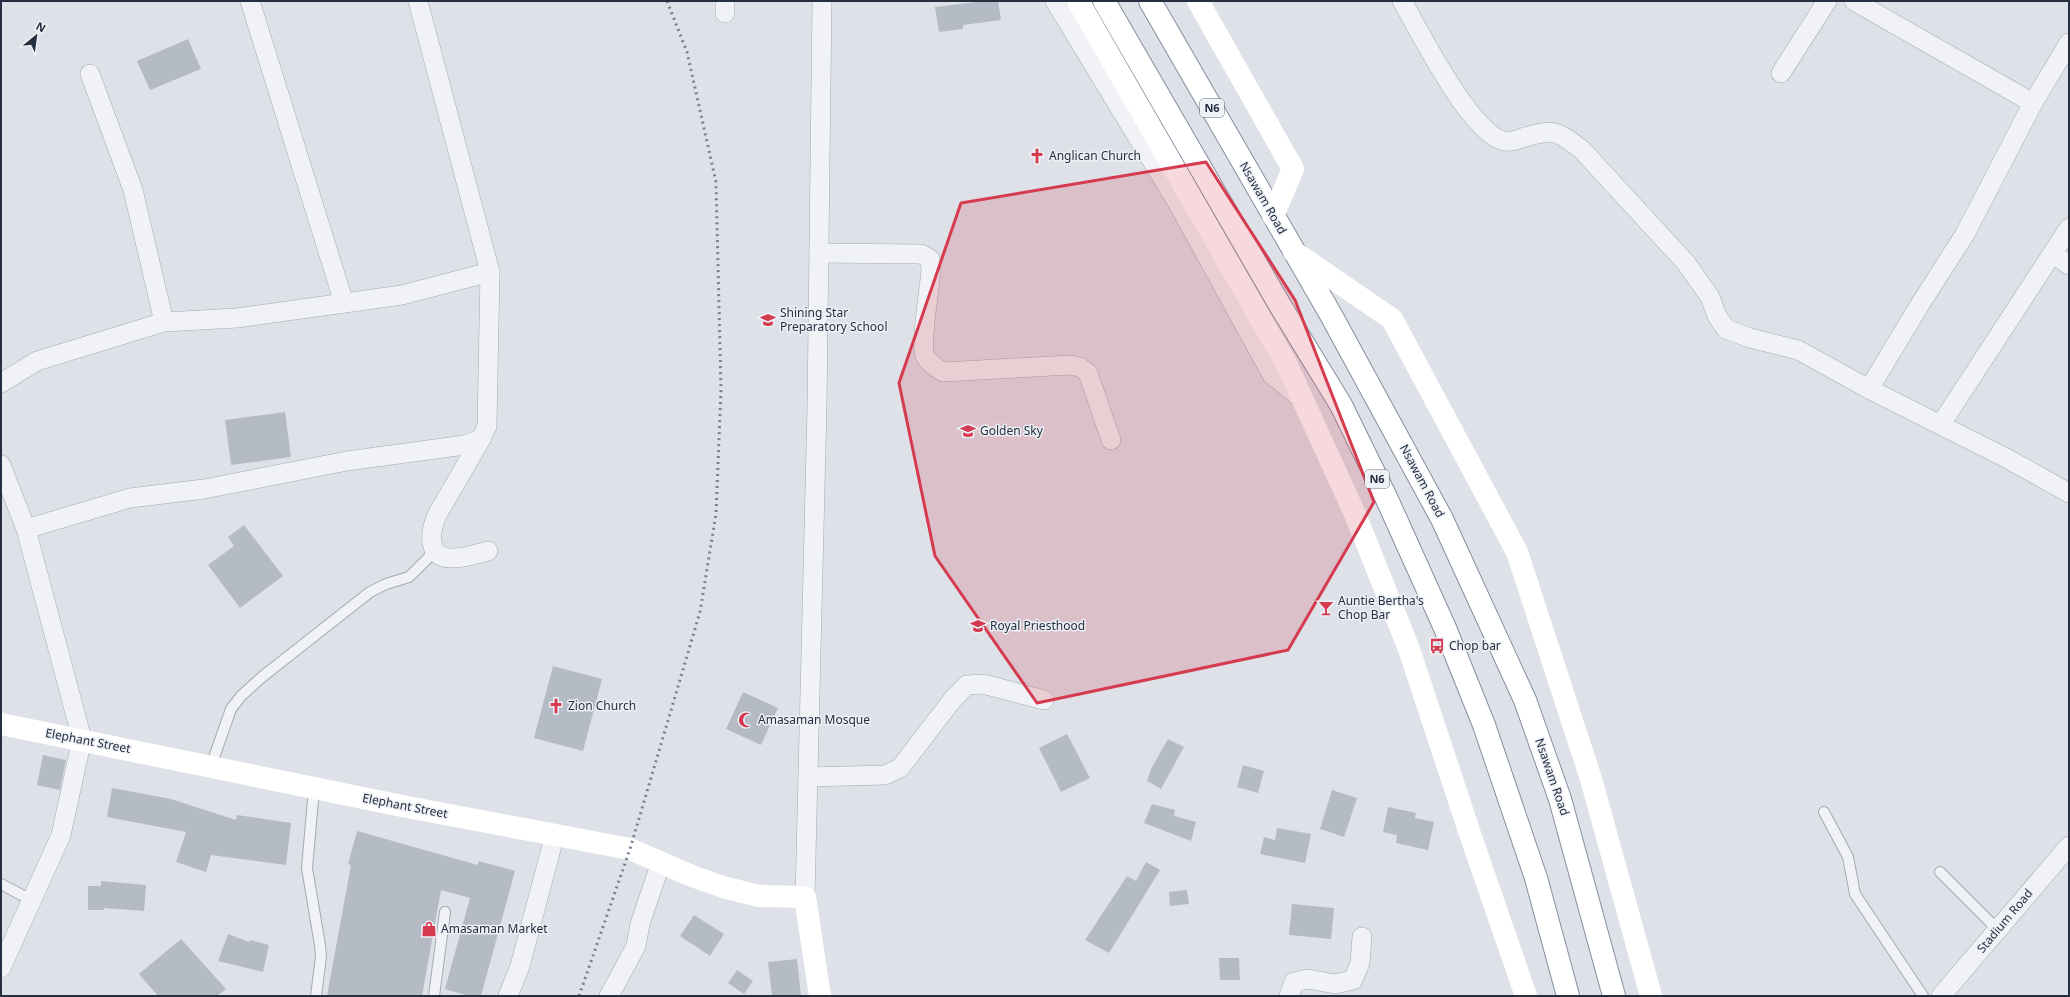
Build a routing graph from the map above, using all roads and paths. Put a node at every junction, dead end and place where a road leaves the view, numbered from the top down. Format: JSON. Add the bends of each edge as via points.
{"nodes":[{"id":1,"x":250,"y":1,"type":"edge"},
{"id":2,"x":418,"y":1,"type":"edge"},
{"id":3,"x":822,"y":1,"type":"edge"},
{"id":4,"x":1055,"y":1,"type":"edge"},
{"id":5,"x":1078,"y":1,"type":"edge"},
{"id":6,"x":1104,"y":1,"type":"edge"},
{"id":7,"x":1150,"y":1,"type":"edge"},
{"id":8,"x":1198,"y":1,"type":"edge"},
{"id":9,"x":1402,"y":1,"type":"edge"},
{"id":10,"x":1827,"y":1,"type":"edge"},
{"id":11,"x":1854,"y":1,"type":"edge"},
{"id":12,"x":2069,"y":43,"type":"edge"},
{"id":13,"x":1781,"y":73,"type":"dead end"},
{"id":14,"x":90,"y":74,"type":"dead end"},
{"id":15,"x":2033,"y":103,"type":"junction"},
{"id":16,"x":1273,"y":216,"type":"junction"},
{"id":17,"x":2069,"y":228,"type":"edge"},
{"id":18,"x":1294,"y":252,"type":"junction"},
{"id":19,"x":819,"y":253,"type":"junction"},
{"id":20,"x":2053,"y":254,"type":"junction"},
{"id":21,"x":2069,"y":265,"type":"edge"},
{"id":22,"x":490,"y":272,"type":"junction"},
{"id":23,"x":344,"y":303,"type":"junction"},
{"id":24,"x":164,"y":322,"type":"junction"},
{"id":25,"x":1,"y":384,"type":"edge"},
{"id":26,"x":1869,"y":389,"type":"junction"},
{"id":27,"x":1303,"y":400,"type":"junction"},
{"id":28,"x":1941,"y":424,"type":"junction"},
{"id":29,"x":481,"y":440,"type":"junction"},
{"id":30,"x":1111,"y":440,"type":"dead end"},
{"id":31,"x":1,"y":465,"type":"edge"},
{"id":32,"x":2069,"y":493,"type":"edge"},
{"id":33,"x":26,"y":528,"type":"junction"},
{"id":34,"x":435,"y":551,"type":"junction"},
{"id":35,"x":488,"y":552,"type":"dead end"},
{"id":36,"x":1044,"y":700,"type":"dead end"},
{"id":37,"x":1,"y":724,"type":"edge"},
{"id":38,"x":82,"y":740,"type":"junction"},
{"id":39,"x":211,"y":766,"type":"junction"},
{"id":40,"x":808,"y":777,"type":"junction"},
{"id":41,"x":314,"y":789,"type":"junction"},
{"id":42,"x":1824,"y":812,"type":"dead end"},
{"id":43,"x":555,"y":834,"type":"junction"},
{"id":44,"x":2069,"y":846,"type":"edge"},
{"id":45,"x":661,"y":862,"type":"junction"},
{"id":46,"x":1940,"y":872,"type":"dead end"},
{"id":47,"x":1,"y":884,"type":"edge"},
{"id":48,"x":805,"y":897,"type":"junction"},
{"id":49,"x":31,"y":900,"type":"junction"},
{"id":50,"x":445,"y":912,"type":"dead end"},
{"id":51,"x":1998,"y":930,"type":"junction"},
{"id":52,"x":1362,"y":938,"type":"dead end"},
{"id":53,"x":1,"y":968,"type":"edge"},
{"id":54,"x":316,"y":996,"type":"edge"},
{"id":55,"x":434,"y":996,"type":"edge"},
{"id":56,"x":508,"y":996,"type":"edge"},
{"id":57,"x":609,"y":996,"type":"edge"},
{"id":58,"x":820,"y":996,"type":"edge"},
{"id":59,"x":1289,"y":996,"type":"edge"},
{"id":60,"x":1526,"y":996,"type":"edge"},
{"id":61,"x":1568,"y":996,"type":"edge"},
{"id":62,"x":1614,"y":996,"type":"edge"},
{"id":63,"x":1651,"y":996,"type":"edge"},
{"id":64,"x":1923,"y":996,"type":"edge"},
{"id":65,"x":1941,"y":996,"type":"edge"}],
"edges":[{"from":1,"to":23,"type":"street"},
{"from":2,"to":22,"type":"street"},
{"from":3,"to":19,"type":"street"},
{"from":4,"to":27,"type":"street","via":[[1177,202],[1272,375]]},
{"from":5,"to":27,"type":"main road","via":[[1286,363]]},
{"from":6,"to":61,"type":"main road","number":"N6","via":[[1281,307],[1341,405],[1385,496],[1445,628],[1484,725],[1536,878]]},
{"from":7,"to":16,"type":"main road","name":"Nsawam Road","number":"N6"},
{"from":8,"to":16,"type":"main road","via":[[1293,169]]},
{"from":9,"to":26,"type":"street","via":[[1445,77],[1480,125],[1492,137],[1505,142],[1553,131],[1563,136],[1582,150],[1686,263],[1710,297],[1717,316],[1726,329],[1798,350]]},
{"from":10,"to":13,"type":"street"},
{"from":11,"to":15,"type":"street"},
{"from":12,"to":15,"type":"street"},
{"from":14,"to":24,"type":"street","via":[[133,190]]},
{"from":15,"to":26,"type":"street","via":[[1965,234]]},
{"from":16,"to":18,"type":"main road","name":"Nsawam Road","number":"N6"},
{"from":17,"to":20,"type":"street"},
{"from":18,"to":62,"type":"main road","name":"Nsawam Road","number":"N6","via":[[1442,519],[1525,700],[1560,799]]},
{"from":18,"to":63,"type":"main road","via":[[1392,319],[1517,552],[1592,779]]},
{"from":19,"to":30,"type":"street","via":[[922,254],[930,259],[932,270],[924,342],[924,355],[930,364],[943,372],[1070,365],[1080,367],[1088,373]]},
{"from":19,"to":40,"type":"street"},
{"from":20,"to":21,"type":"street"},
{"from":20,"to":28,"type":"street"},
{"from":22,"to":23,"type":"street","via":[[402,294]]},
{"from":22,"to":29,"type":"street","via":[[487,426]]},
{"from":23,"to":24,"type":"street","via":[[237,318]]},
{"from":24,"to":25,"type":"street","via":[[37,361]]},
{"from":26,"to":28,"type":"street"},
{"from":27,"to":60,"type":"main road","via":[[1355,514],[1409,649]]},
{"from":28,"to":32,"type":"street"},
{"from":29,"to":33,"type":"street","via":[[465,445],[347,461],[204,489],[130,498]]},
{"from":29,"to":34,"type":"street","via":[[432,527],[430,536]]},
{"from":31,"to":33,"type":"street"},
{"from":33,"to":38,"type":"street"},
{"from":34,"to":35,"type":"street","via":[[440,556],[451,558]]},
{"from":34,"to":39,"type":"lane","via":[[409,577],[370,592],[241,696],[231,709]]},
{"from":36,"to":40,"type":"street","via":[[983,684],[967,685],[953,699],[900,768],[885,775]]},
{"from":37,"to":38,"type":"main road","name":"Elephant Street"},
{"from":38,"to":39,"type":"main road","name":"Elephant Street"},
{"from":38,"to":49,"type":"street","via":[[61,835]]},
{"from":39,"to":41,"type":"main road","name":"Elephant Street"},
{"from":40,"to":48,"type":"street"},
{"from":41,"to":43,"type":"main road","name":"Elephant Street"},
{"from":41,"to":54,"type":"lane","via":[[307,868],[321,957]]},
{"from":42,"to":64,"type":"lane","via":[[1848,856],[1855,894]]},
{"from":43,"to":45,"type":"main road","name":"Elephant Street","via":[[630,849]]},
{"from":43,"to":56,"type":"street","via":[[520,966]]},
{"from":44,"to":51,"type":"street","name":"Stadium Road"},
{"from":45,"to":48,"type":"main road","name":"Elephant Street","via":[[723,887],[759,896]]},
{"from":45,"to":57,"type":"street","via":[[640,924],[636,946]]},
{"from":46,"to":51,"type":"lane"},
{"from":47,"to":49,"type":"lane"},
{"from":48,"to":58,"type":"main road"},
{"from":49,"to":53,"type":"street"},
{"from":50,"to":55,"type":"lane"},
{"from":51,"to":65,"type":"street","name":"Stadium Road"},
{"from":52,"to":59,"type":"street","via":[[1360,964],[1353,980],[1335,984],[1308,979],[1294,982]]}]}
